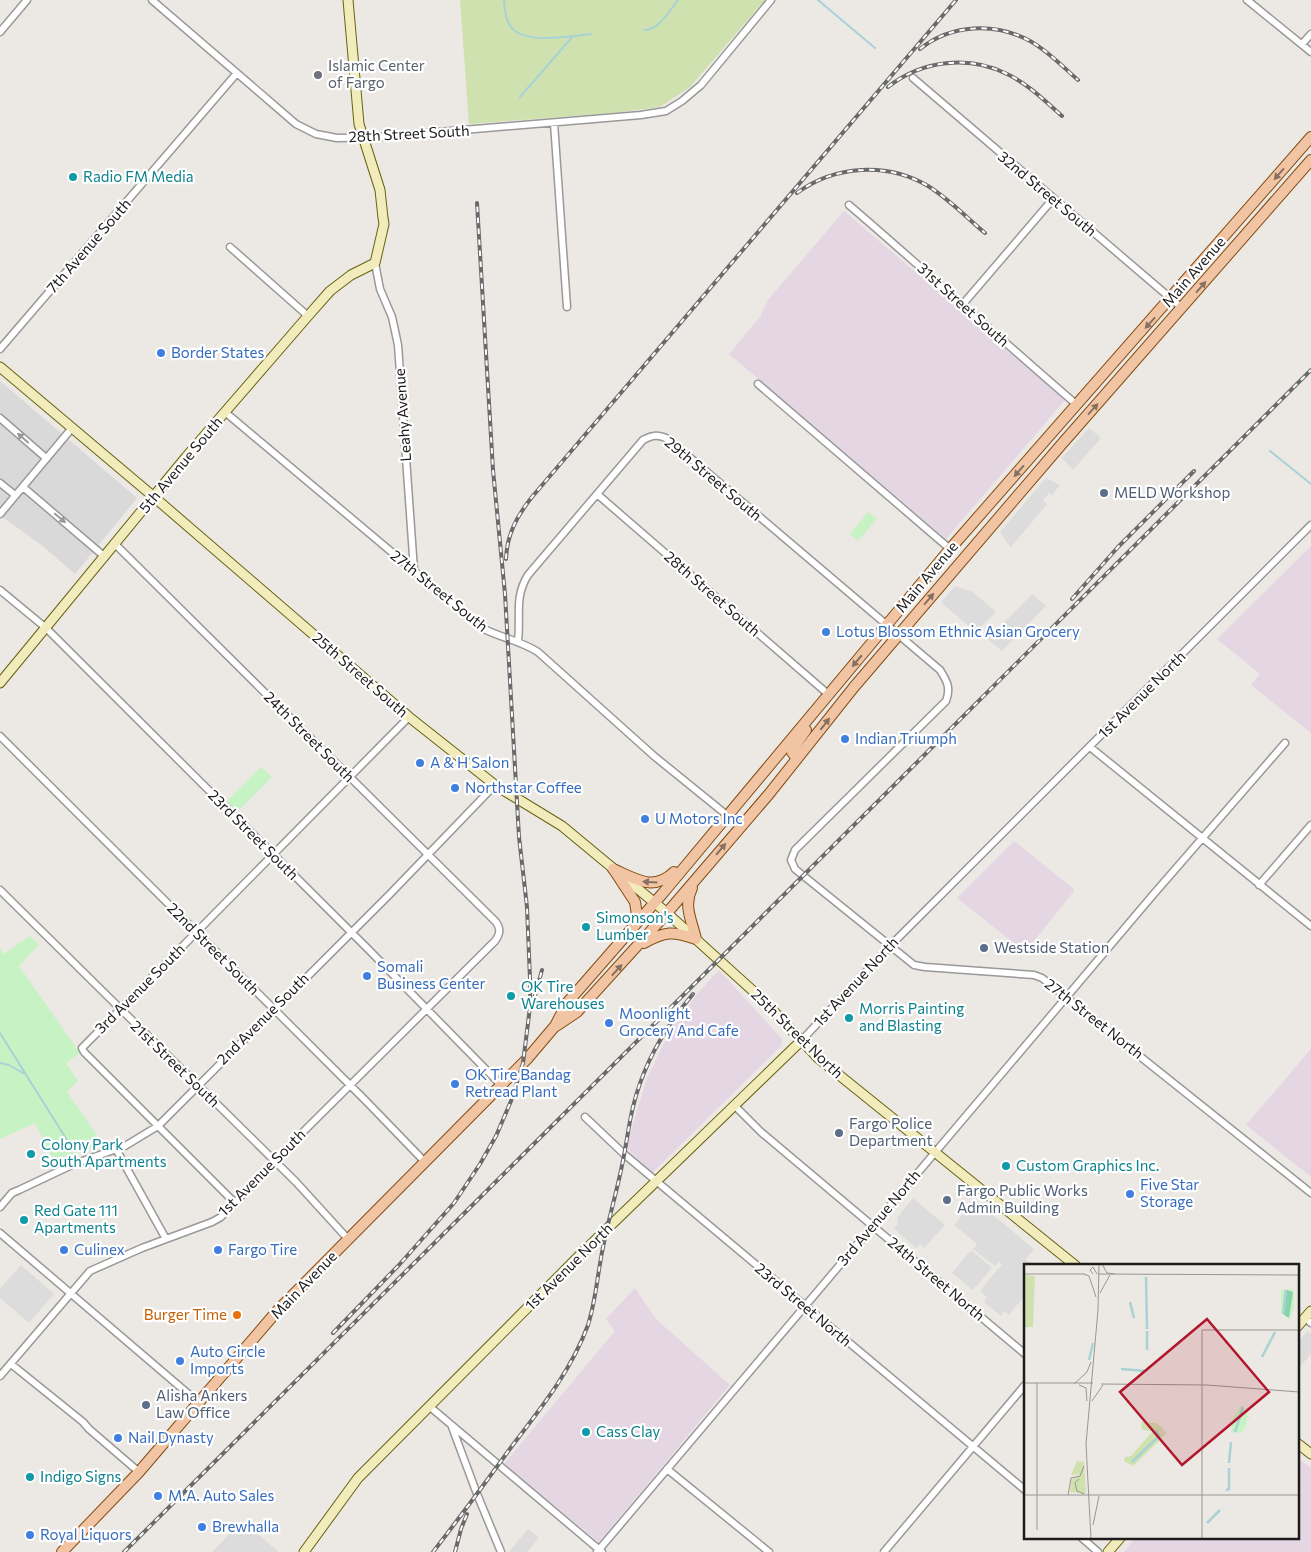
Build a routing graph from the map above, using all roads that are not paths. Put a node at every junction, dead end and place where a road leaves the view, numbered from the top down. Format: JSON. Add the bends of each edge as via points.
{"nodes":[{"id":1,"x":26,"y":0,"type":"edge"},
{"id":2,"x":152,"y":0,"type":"edge"},
{"id":3,"x":348,"y":0,"type":"edge"},
{"id":4,"x":771,"y":0,"type":"edge"},
{"id":5,"x":1247,"y":0,"type":"edge"},
{"id":6,"x":0,"y":32,"type":"edge"},
{"id":7,"x":1311,"y":34,"type":"edge"},
{"id":8,"x":1302,"y":44,"type":"junction"},
{"id":9,"x":1311,"y":52,"type":"edge"},
{"id":10,"x":237,"y":73,"type":"junction"},
{"id":11,"x":913,"y":78,"type":"dead end"},
{"id":12,"x":554,"y":123,"type":"junction"},
{"id":13,"x":363,"y":136,"type":"junction"},
{"id":14,"x":1311,"y":137,"type":"edge"},
{"id":15,"x":1311,"y":160,"type":"edge"},
{"id":16,"x":1053,"y":199,"type":"junction"},
{"id":17,"x":849,"y":205,"type":"dead end"},
{"id":18,"x":230,"y":248,"type":"dead end"},
{"id":19,"x":375,"y":263,"type":"junction"},
{"id":20,"x":1171,"y":298,"type":"junction"},
{"id":21,"x":963,"y":304,"type":"junction"},
{"id":22,"x":567,"y":306,"type":"dead end"},
{"id":23,"x":1182,"y":308,"type":"junction"},
{"id":24,"x":308,"y":316,"type":"junction"},
{"id":25,"x":0,"y":349,"type":"edge"},
{"id":26,"x":0,"y":367,"type":"edge"},
{"id":27,"x":758,"y":384,"type":"dead end"},
{"id":28,"x":1077,"y":404,"type":"junction"},
{"id":29,"x":225,"y":412,"type":"junction"},
{"id":30,"x":1069,"y":414,"type":"junction"},
{"id":31,"x":0,"y":418,"type":"edge"},
{"id":32,"x":72,"y":428,"type":"junction"},
{"id":33,"x":46,"y":458,"type":"junction"},
{"id":34,"x":1043,"y":466,"type":"junction"},
{"id":35,"x":0,"y":483,"type":"edge"},
{"id":36,"x":22,"y":487,"type":"junction"},
{"id":37,"x":597,"y":494,"type":"junction"},
{"id":38,"x":15,"y":495,"type":"junction"},
{"id":39,"x":154,"y":497,"type":"junction"},
{"id":40,"x":0,"y":514,"type":"edge"},
{"id":41,"x":1311,"y":525,"type":"edge"},
{"id":42,"x":115,"y":544,"type":"junction"},
{"id":43,"x":950,"y":548,"type":"junction"},
{"id":44,"x":105,"y":557,"type":"junction"},
{"id":45,"x":414,"y":570,"type":"junction"},
{"id":46,"x":0,"y":590,"type":"edge"},
{"id":47,"x":886,"y":626,"type":"junction"},
{"id":48,"x":46,"y":628,"type":"junction"},
{"id":49,"x":898,"y":635,"type":"junction"},
{"id":50,"x":518,"y":641,"type":"junction"},
{"id":51,"x":0,"y":683,"type":"edge"},
{"id":52,"x":837,"y":684,"type":"junction"},
{"id":53,"x":828,"y":694,"type":"junction"},
{"id":54,"x":409,"y":717,"type":"junction"},
{"id":55,"x":0,"y":736,"type":"edge"},
{"id":56,"x":1285,"y":743,"type":"dead end"},
{"id":57,"x":1090,"y":747,"type":"junction"},
{"id":58,"x":798,"y":759,"type":"junction"},
{"id":59,"x":350,"y":778,"type":"junction"},
{"id":60,"x":495,"y":785,"type":"junction"},
{"id":61,"x":728,"y":816,"type":"junction"},
{"id":62,"x":1311,"y":825,"type":"edge"},
{"id":63,"x":1201,"y":839,"type":"junction"},
{"id":64,"x":703,"y":846,"type":"junction"},
{"id":65,"x":428,"y":854,"type":"junction"},
{"id":66,"x":273,"y":855,"type":"junction"},
{"id":67,"x":613,"y":869,"type":"junction"},
{"id":68,"x":700,"y":874,"type":"junction"},
{"id":69,"x":1259,"y":885,"type":"junction"},
{"id":70,"x":0,"y":890,"type":"edge"},
{"id":71,"x":654,"y":903,"type":"junction"},
{"id":72,"x":667,"y":913,"type":"junction"},
{"id":73,"x":1311,"y":926,"type":"edge"},
{"id":74,"x":632,"y":929,"type":"junction"},
{"id":75,"x":500,"y":931,"type":"joint"},
{"id":76,"x":351,"y":932,"type":"junction"},
{"id":77,"x":197,"y":933,"type":"junction"},
{"id":78,"x":696,"y":940,"type":"junction"},
{"id":79,"x":890,"y":946,"type":"junction"},
{"id":80,"x":636,"y":948,"type":"junction"},
{"id":81,"x":731,"y":970,"type":"joint"},
{"id":82,"x":1067,"y":996,"type":"junction"},
{"id":83,"x":119,"y":1009,"type":"junction"},
{"id":84,"x":274,"y":1009,"type":"junction"},
{"id":85,"x":428,"y":1009,"type":"junction"},
{"id":86,"x":555,"y":1026,"type":"junction"},
{"id":87,"x":801,"y":1041,"type":"junction"},
{"id":88,"x":197,"y":1086,"type":"junction"},
{"id":89,"x":350,"y":1086,"type":"junction"},
{"id":90,"x":502,"y":1086,"type":"junction"},
{"id":91,"x":734,"y":1105,"type":"junction"},
{"id":92,"x":585,"y":1117,"type":"dead end"},
{"id":93,"x":158,"y":1126,"type":"junction"},
{"id":94,"x":116,"y":1149,"type":"junction"},
{"id":95,"x":934,"y":1152,"type":"junction"},
{"id":96,"x":274,"y":1162,"type":"junction"},
{"id":97,"x":425,"y":1162,"type":"junction"},
{"id":98,"x":657,"y":1180,"type":"junction"},
{"id":99,"x":1311,"y":1193,"type":"edge"},
{"id":100,"x":235,"y":1203,"type":"junction"},
{"id":101,"x":0,"y":1207,"type":"edge"},
{"id":102,"x":872,"y":1226,"type":"junction"},
{"id":103,"x":0,"y":1233,"type":"edge"},
{"id":104,"x":166,"y":1239,"type":"junction"},
{"id":105,"x":348,"y":1239,"type":"junction"},
{"id":106,"x":1074,"y":1264,"type":"edge"},
{"id":107,"x":70,"y":1294,"type":"junction"},
{"id":108,"x":804,"y":1306,"type":"junction"},
{"id":109,"x":1309,"y":1317,"type":"edge"},
{"id":110,"x":1298,"y":1326,"type":"edge"},
{"id":111,"x":1024,"y":1353,"type":"edge"},
{"id":112,"x":11,"y":1364,"type":"junction"},
{"id":113,"x":0,"y":1376,"type":"edge"},
{"id":114,"x":1024,"y":1386,"type":"edge"},
{"id":115,"x":199,"y":1403,"type":"junction"},
{"id":116,"x":429,"y":1406,"type":"junction"},
{"id":117,"x":452,"y":1426,"type":"junction"},
{"id":118,"x":1298,"y":1444,"type":"edge"},
{"id":119,"x":972,"y":1447,"type":"junction"},
{"id":120,"x":1311,"y":1454,"type":"edge"},
{"id":121,"x":667,"y":1468,"type":"junction"},
{"id":122,"x":139,"y":1472,"type":"junction"},
{"id":123,"x":1024,"y":1489,"type":"edge"},
{"id":124,"x":1084,"y":1540,"type":"edge"},
{"id":125,"x":1118,"y":1540,"type":"edge"},
{"id":126,"x":599,"y":1551,"type":"edge"},
{"id":127,"x":62,"y":1552,"type":"edge"},
{"id":128,"x":304,"y":1552,"type":"edge"},
{"id":129,"x":501,"y":1552,"type":"edge"},
{"id":130,"x":769,"y":1552,"type":"edge"},
{"id":131,"x":884,"y":1552,"type":"edge"},
{"id":132,"x":1098,"y":1552,"type":"edge"},
{"id":133,"x":1108,"y":1552,"type":"edge"}],
"edges":[{"from":1,"to":6,"type":"street"},
{"from":2,"to":10,"type":"street","name":"28th Street South"},
{"from":3,"to":13,"type":"street","via":[[359,124]]},
{"from":4,"to":12,"type":"street","name":"28th Street South","via":[[701,85],[666,111]]},
{"from":5,"to":8,"type":"street"},
{"from":7,"to":8,"type":"street"},
{"from":8,"to":9,"type":"street"},
{"from":10,"to":13,"type":"street","name":"28th Street South","via":[[296,124],[316,134],[337,138]]},
{"from":10,"to":25,"type":"street","name":"7th Avenue South"},
{"from":11,"to":16,"type":"street","name":"32nd Street South"},
{"from":12,"to":13,"type":"street","name":"28th Street South"},
{"from":12,"to":22,"type":"street"},
{"from":13,"to":19,"type":"street","via":[[380,190],[384,224]]},
{"from":14,"to":20,"type":"main road","name":"Main Avenue","one_way":true},
{"from":23,"to":15,"type":"main road","name":"Main Avenue","one_way":true},
{"from":16,"to":20,"type":"street","name":"32nd Street South"},
{"from":16,"to":21,"type":"street"},
{"from":17,"to":21,"type":"street","name":"31st Street South"},
{"from":18,"to":24,"type":"street"},
{"from":19,"to":24,"type":"street","name":"5th Avenue South","via":[[330,291]]},
{"from":19,"to":45,"type":"street","name":"Leahy Avenue","via":[[398,345]]},
{"from":20,"to":23,"type":"street","name":"32nd Street South"},
{"from":20,"to":28,"type":"main road","name":"Main Avenue","one_way":true},
{"from":21,"to":28,"type":"street","name":"31st Street South"},
{"from":34,"to":23,"type":"main road","name":"Main Avenue","one_way":true},
{"from":24,"to":29,"type":"street","name":"5th Avenue South"},
{"from":26,"to":32,"type":"street","name":"25th Street South"},
{"from":27,"to":43,"type":"street"},
{"from":28,"to":30,"type":"main road","name":"Main Avenue"},
{"from":29,"to":39,"type":"street","name":"5th Avenue South"},
{"from":29,"to":45,"type":"street","name":"27th Street South"},
{"from":30,"to":34,"type":"main road","via":[[1042,456]]},
{"from":30,"to":43,"type":"main road","name":"Main Avenue","one_way":true},
{"from":33,"to":31,"type":"street","one_way":true},
{"from":32,"to":33,"type":"street"},
{"from":32,"to":39,"type":"street","name":"25th Street South"},
{"from":33,"to":36,"type":"street"},
{"from":49,"to":34,"type":"main road","name":"Main Avenue","one_way":true},
{"from":35,"to":38,"type":"street"},
{"from":36,"to":38,"type":"street"},
{"from":36,"to":44,"type":"street","one_way":true},
{"from":37,"to":47,"type":"street","name":"29th Street South","via":[[643,440],[660,435]]},
{"from":37,"to":50,"type":"street","name":"29th Street South","via":[[522,584]]},
{"from":37,"to":53,"type":"street","name":"28th Street South"},
{"from":38,"to":40,"type":"street"},
{"from":39,"to":42,"type":"street","name":"5th Avenue South"},
{"from":39,"to":54,"type":"street","name":"25th Street South"},
{"from":41,"to":57,"type":"street","name":"1st Avenue North"},
{"from":42,"to":44,"type":"street","name":"5th Avenue South"},
{"from":42,"to":59,"type":"street","name":"24th Street South"},
{"from":43,"to":47,"type":"main road","name":"Main Avenue"},
{"from":44,"to":48,"type":"street","name":"5th Avenue South"},
{"from":45,"to":50,"type":"street","name":"27th Street South","via":[[482,628],[496,636]]},
{"from":46,"to":48,"type":"street","name":"23rd Street South"},
{"from":47,"to":49,"type":"street","name":"29th Street South"},
{"from":47,"to":52,"type":"main road","name":"Main Avenue","one_way":true},
{"from":48,"to":51,"type":"street","name":"5th Avenue South"},
{"from":48,"to":66,"type":"street","name":"23rd Street South"},
{"from":58,"to":49,"type":"main road","name":"Main Avenue","one_way":true},
{"from":49,"to":79,"type":"street","name":"27th Street North","via":[[940,670],[948,682],[946,701],[795,850],[791,860],[795,870]]},
{"from":50,"to":61,"type":"street","name":"27th Street South","via":[[538,652],[654,756]]},
{"from":52,"to":53,"type":"main road","name":"Main Avenue"},
{"from":52,"to":58,"type":"main road","via":[[793,748],[792,752]]},
{"from":53,"to":61,"type":"main road","name":"Main Avenue"},
{"from":54,"to":59,"type":"street","name":"3rd Avenue South"},
{"from":54,"to":60,"type":"street","name":"25th Street South"},
{"from":55,"to":77,"type":"street","name":"22nd Street South"},
{"from":56,"to":63,"type":"street","name":"3rd Avenue North"},
{"from":57,"to":63,"type":"street"},
{"from":57,"to":79,"type":"street","name":"1st Avenue North"},
{"from":68,"to":58,"type":"main road","name":"Main Avenue","one_way":true},
{"from":59,"to":65,"type":"street","name":"24th Street South"},
{"from":59,"to":66,"type":"street","name":"3rd Avenue South"},
{"from":60,"to":65,"type":"street","name":"2nd Avenue South"},
{"from":60,"to":67,"type":"street","name":"25th Street South","via":[[562,826]]},
{"from":61,"to":64,"type":"main road","name":"Main Avenue"},
{"from":62,"to":69,"type":"street"},
{"from":63,"to":69,"type":"street"},
{"from":63,"to":82,"type":"street","name":"3rd Avenue North"},
{"from":64,"to":67,"type":"main road","one_way":true,"via":[[668,878],[657,883],[643,882]]},
{"from":64,"to":71,"type":"main road","name":"Main Avenue"},
{"from":65,"to":75,"type":"street","name":"24th Street South","via":[[496,922]]},
{"from":65,"to":76,"type":"street","name":"2nd Avenue South"},
{"from":66,"to":76,"type":"street","name":"23rd Street South"},
{"from":66,"to":77,"type":"street","name":"3rd Avenue South"},
{"from":67,"to":71,"type":"street","name":"25th Street South"},
{"from":67,"to":74,"type":"main road","via":[[636,908]]},
{"from":68,"to":72,"type":"main road","name":"Main Avenue"},
{"from":68,"to":78,"type":"main road","via":[[687,901]]},
{"from":69,"to":73,"type":"street"},
{"from":70,"to":83,"type":"street","name":"21st Street South"},
{"from":71,"to":72,"type":"street","name":"25th Street South"},
{"from":71,"to":74,"type":"main road","name":"Main Avenue"},
{"from":72,"to":78,"type":"street","name":"25th Street South"},
{"from":72,"to":80,"type":"main road","name":"Main Avenue"},
{"from":74,"to":86,"type":"main road","name":"Main Avenue","via":[[567,1003]]},
{"from":75,"to":85,"type":"street","name":"1st Avenue South","via":[[495,941]]},
{"from":76,"to":84,"type":"street","name":"2nd Avenue South"},
{"from":76,"to":85,"type":"street","name":"23rd Street South"},
{"from":77,"to":83,"type":"street","name":"3rd Avenue South"},
{"from":77,"to":84,"type":"street","name":"22nd Street South"},
{"from":78,"to":80,"type":"main road","via":[[666,933]]},
{"from":78,"to":81,"type":"street","name":"25th Street South"},
{"from":79,"to":82,"type":"street","name":"27th Street North","via":[[914,965],[1034,974]]},
{"from":79,"to":87,"type":"street","name":"1st Avenue North"},
{"from":86,"to":80,"type":"main road","name":"Main Avenue","one_way":true,"via":[[577,1012]]},
{"from":81,"to":87,"type":"street","name":"25th Street North"},
{"from":82,"to":95,"type":"street","name":"3rd Avenue North"},
{"from":82,"to":99,"type":"street","name":"27th Street North"},
{"from":83,"to":88,"type":"street","name":"21st Street South"},
{"from":83,"to":93,"type":"street","name":"3rd Avenue South","via":[[82,1048]]},
{"from":84,"to":88,"type":"street","name":"2nd Avenue South"},
{"from":84,"to":89,"type":"street","name":"22nd Street South"},
{"from":85,"to":89,"type":"street","name":"1st Avenue South"},
{"from":85,"to":90,"type":"street","name":"23rd Street South"},
{"from":86,"to":90,"type":"main road","name":"Main Avenue"},
{"from":87,"to":91,"type":"street","name":"1st Avenue North"},
{"from":87,"to":95,"type":"street","name":"25th Street North"},
{"from":88,"to":93,"type":"street","name":"2nd Avenue South"},
{"from":88,"to":96,"type":"street","name":"21st Street South"},
{"from":89,"to":96,"type":"street","name":"1st Avenue South"},
{"from":89,"to":97,"type":"street","name":"22nd Street South"},
{"from":90,"to":97,"type":"main road","name":"Main Avenue"},
{"from":91,"to":98,"type":"street","name":"1st Avenue North"},
{"from":91,"to":102,"type":"street","name":"24th Street North","via":[[761,1132]]},
{"from":92,"to":98,"type":"street","name":"23rd Street North"},
{"from":93,"to":94,"type":"street","name":"2nd Avenue South"},
{"from":93,"to":100,"type":"street"},
{"from":94,"to":101,"type":"street","name":"2nd Avenue South","via":[[74,1164],[12,1193]]},
{"from":94,"to":104,"type":"street"},
{"from":95,"to":102,"type":"street","name":"3rd Avenue North"},
{"from":95,"to":106,"type":"street","name":"25th Street North"},
{"from":96,"to":100,"type":"street","name":"1st Avenue South"},
{"from":96,"to":105,"type":"street","name":"21st Street South"},
{"from":97,"to":105,"type":"main road","name":"Main Avenue"},
{"from":98,"to":108,"type":"street","name":"23rd Street North"},
{"from":98,"to":116,"type":"street","name":"1st Avenue North"},
{"from":100,"to":104,"type":"street","name":"1st Avenue South","via":[[212,1222]]},
{"from":102,"to":108,"type":"street","name":"3rd Avenue North"},
{"from":102,"to":111,"type":"street","name":"24th Street North"},
{"from":103,"to":107,"type":"street"},
{"from":104,"to":107,"type":"street","name":"1st Avenue South","via":[[90,1271]]},
{"from":105,"to":115,"type":"main road","name":"Main Avenue","via":[[278,1310]]},
{"from":107,"to":112,"type":"street","name":"1st Avenue South"},
{"from":107,"to":115,"type":"street"},
{"from":108,"to":119,"type":"street","name":"23rd Street North"},
{"from":108,"to":121,"type":"street","name":"3rd Avenue North"},
{"from":109,"to":110,"type":"street"},
{"from":112,"to":113,"type":"street","name":"1st Avenue South"},
{"from":112,"to":122,"type":"street"},
{"from":114,"to":119,"type":"street"},
{"from":115,"to":122,"type":"main road","name":"Main Avenue"},
{"from":116,"to":117,"type":"street"},
{"from":116,"to":128,"type":"street","name":"1st Avenue North","via":[[358,1478]]},
{"from":117,"to":126,"type":"street"},
{"from":117,"to":129,"type":"street"},
{"from":118,"to":120,"type":"street"},
{"from":119,"to":123,"type":"street","name":"23rd Street North"},
{"from":119,"to":131,"type":"street"},
{"from":121,"to":126,"type":"street","name":"3rd Avenue North"},
{"from":121,"to":130,"type":"street"},
{"from":122,"to":127,"type":"main road","name":"Main Avenue"},
{"from":124,"to":132,"type":"street"},
{"from":125,"to":133,"type":"street"}]}
